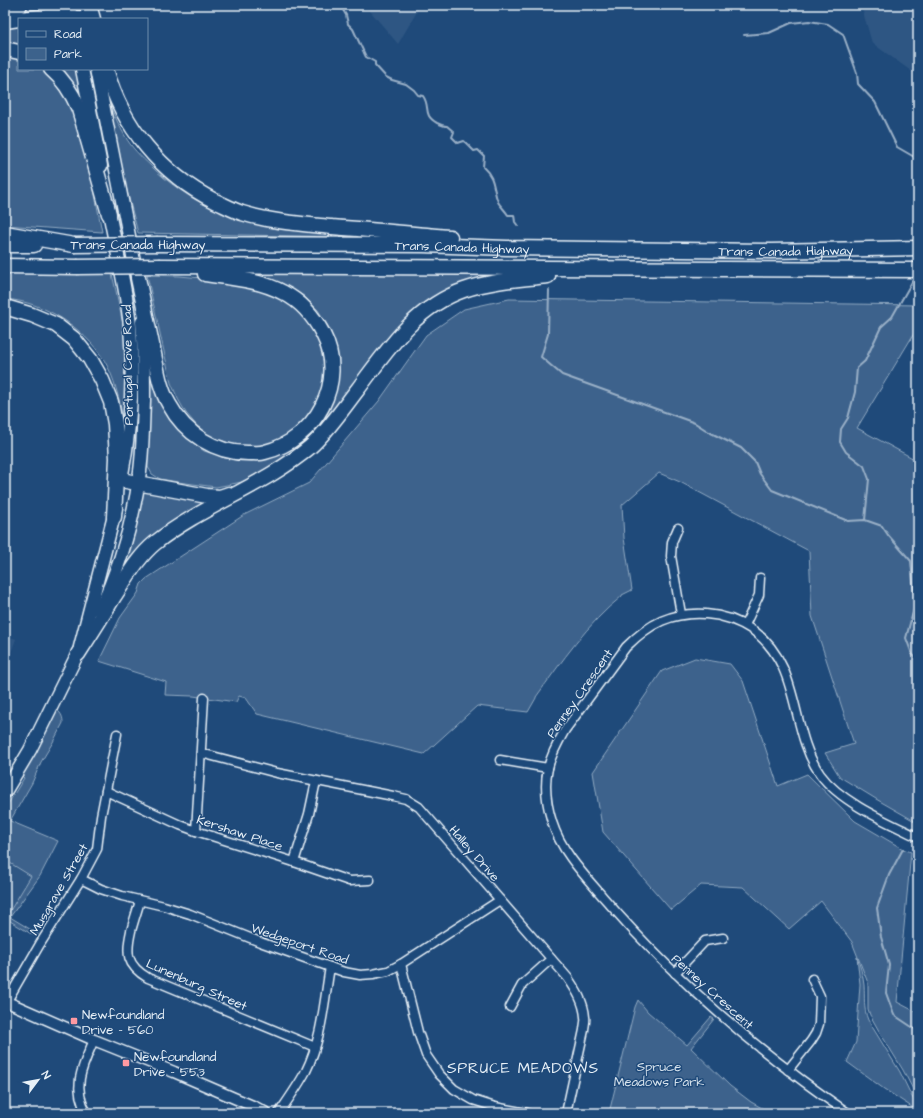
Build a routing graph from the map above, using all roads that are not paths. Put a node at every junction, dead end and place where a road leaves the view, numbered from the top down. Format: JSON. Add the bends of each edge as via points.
{"nodes":[{"id":1,"x":20,"y":5,"type":"edge"},
{"id":2,"x":88,"y":13,"type":"edge"},
{"id":3,"x":70,"y":14,"type":"edge"},
{"id":4,"x":5,"y":15,"type":"edge"},
{"id":5,"x":32,"y":18,"type":"edge"},
{"id":6,"x":18,"y":19,"type":"edge"},
{"id":7,"x":5,"y":21,"type":"edge"},
{"id":8,"x":5,"y":49,"type":"edge"},
{"id":9,"x":18,"y":52,"type":"edge"},
{"id":10,"x":52,"y":70,"type":"edge"},
{"id":11,"x":82,"y":70,"type":"edge"},
{"id":12,"x":96,"y":70,"type":"edge"},
{"id":13,"x":106,"y":70,"type":"edge"},
{"id":14,"x":109,"y":214,"type":"junction"},
{"id":15,"x":5,"y":233,"type":"edge"},
{"id":16,"x":5,"y":244,"type":"edge"},
{"id":17,"x":74,"y":245,"type":"junction"},
{"id":18,"x":507,"y":248,"type":"junction"},
{"id":19,"x":918,"y":248,"type":"edge"},
{"id":20,"x":5,"y":266,"type":"edge"},
{"id":21,"x":160,"y":266,"type":"junction"},
{"id":22,"x":644,"y":269,"type":"junction"},
{"id":23,"x":918,"y":270,"type":"edge"},
{"id":24,"x":138,"y":278,"type":"junction"},
{"id":25,"x":5,"y":308,"type":"edge"},
{"id":26,"x":121,"y":480,"type":"junction"},
{"id":27,"x":138,"y":484,"type":"junction"},
{"id":28,"x":248,"y":487,"type":"junction"},
{"id":29,"x":114,"y":517,"type":"junction"},
{"id":30,"x":678,"y":528,"type":"dead end"},
{"id":31,"x":760,"y":578,"type":"dead end"},
{"id":32,"x":681,"y":614,"type":"junction"},
{"id":33,"x":745,"y":625,"type":"junction"},
{"id":34,"x":78,"y":654,"type":"junction"},
{"id":35,"x":204,"y":698,"type":"dead end"},
{"id":36,"x":117,"y":734,"type":"dead end"},
{"id":37,"x":201,"y":753,"type":"junction"},
{"id":38,"x":500,"y":760,"type":"dead end"},
{"id":39,"x":548,"y":768,"type":"junction"},
{"id":40,"x":316,"y":781,"type":"junction"},
{"id":41,"x":106,"y":791,"type":"junction"},
{"id":42,"x":5,"y":792,"type":"edge"},
{"id":43,"x":196,"y":831,"type":"junction"},
{"id":44,"x":917,"y":837,"type":"edge"},
{"id":45,"x":294,"y":862,"type":"junction"},
{"id":46,"x":81,"y":879,"type":"junction"},
{"id":47,"x":370,"y":880,"type":"dead end"},
{"id":48,"x":500,"y":900,"type":"junction"},
{"id":49,"x":140,"y":901,"type":"junction"},
{"id":50,"x":723,"y":938,"type":"dead end"},
{"id":51,"x":551,"y":959,"type":"junction"},
{"id":52,"x":401,"y":964,"type":"junction"},
{"id":53,"x":330,"y":967,"type":"junction"},
{"id":54,"x":675,"y":973,"type":"junction"},
{"id":55,"x":812,"y":979,"type":"dead end"},
{"id":56,"x":6,"y":1001,"type":"edge"},
{"id":57,"x":510,"y":1007,"type":"dead end"},
{"id":58,"x":94,"y":1040,"type":"junction"},
{"id":59,"x":315,"y":1047,"type":"junction"},
{"id":60,"x":788,"y":1070,"type":"junction"},
{"id":61,"x":87,"y":1113,"type":"edge"},
{"id":62,"x":266,"y":1113,"type":"edge"},
{"id":63,"x":279,"y":1113,"type":"edge"},
{"id":64,"x":526,"y":1113,"type":"edge"},
{"id":65,"x":566,"y":1113,"type":"edge"},
{"id":66,"x":848,"y":1113,"type":"edge"}],
"edges":[{"from":1,"to":4,"type":"highway"},
{"from":2,"to":3,"type":"highway"},
{"from":3,"to":5,"type":"highway"},
{"from":6,"to":7,"type":"highway"},
{"from":8,"to":9,"type":"highway"},
{"from":10,"to":14,"type":"highway","via":[[66,84],[79,109]]},
{"from":11,"to":14,"type":"main road","name":"Portugal Cove Road"},
{"from":12,"to":24,"type":"main road","name":"Portugal Cove Road"},
{"from":13,"to":18,"type":"highway","via":[[119,105],[148,149],[189,186],[226,206],[242,213],[292,223],[491,240]]},
{"from":14,"to":26,"type":"main road","name":"Portugal Cove Road","via":[[124,283],[132,364],[130,413]]},
{"from":15,"to":17,"type":"highway"},
{"from":16,"to":17,"type":"highway","name":"Trans Canada Highway"},
{"from":17,"to":18,"type":"highway","name":"Trans Canada Highway","bridge":true,"via":[[422,245]]},
{"from":18,"to":19,"type":"highway","name":"Trans Canada Highway"},
{"from":20,"to":21,"type":"highway","name":"Trans Canada Highway","bridge":true},
{"from":21,"to":22,"type":"highway","name":"Trans Canada Highway"},
{"from":21,"to":24,"type":"highway","via":[[266,285],[285,293],[304,306],[327,341],[331,362],[331,381],[326,398],[318,415],[304,432],[284,445],[264,453],[243,453],[219,449],[197,437],[180,422],[160,385]]},
{"from":22,"to":23,"type":"highway","name":"Trans Canada Highway"},
{"from":22,"to":28,"type":"highway","via":[[503,281],[464,290],[440,301],[396,338],[331,424],[311,446],[288,464]]},
{"from":24,"to":27,"type":"main road","name":"Portugal Cove Road","via":[[143,337],[144,420]]},
{"from":25,"to":29,"type":"highway","via":[[56,325],[74,339],[102,380],[111,402],[118,458]]},
{"from":26,"to":27,"type":"highway"},
{"from":26,"to":29,"type":"main road","name":"Portugal Cove Road"},
{"from":27,"to":28,"type":"highway","via":[[220,497]]},
{"from":27,"to":34,"type":"main road","name":"Portugal Cove Road","via":[[118,567]]},
{"from":28,"to":34,"type":"highway","via":[[182,524],[154,544],[135,564]]},
{"from":29,"to":34,"type":"main road","name":"Portugal Cove Road"},
{"from":30,"to":32,"type":"street","via":[[672,542],[671,556]]},
{"from":31,"to":33,"type":"street","via":[[759,596]]},
{"from":32,"to":33,"type":"street","name":"Penney Crescent","via":[[720,616]]},
{"from":32,"to":39,"type":"street","name":"Penney Crescent","via":[[655,624],[626,647],[565,730]]},
{"from":33,"to":44,"type":"street","name":"Penney Crescent","via":[[766,642],[782,663],[808,751],[824,778],[844,798]]},
{"from":34,"to":42,"type":"main road","name":"Portugal Cove Road","via":[[30,750]]},
{"from":35,"to":37,"type":"street"},
{"from":36,"to":41,"type":"street","name":"Musgrave Street"},
{"from":37,"to":40,"type":"street","name":"Halley Drive"},
{"from":37,"to":43,"type":"street"},
{"from":38,"to":39,"type":"street"},
{"from":39,"to":54,"type":"street","name":"Penney Crescent","via":[[547,806],[558,838],[616,912]]},
{"from":40,"to":45,"type":"street"},
{"from":40,"to":48,"type":"street","name":"Halley Drive","via":[[406,799],[419,807]]},
{"from":41,"to":43,"type":"street","name":"Kershaw Place"},
{"from":41,"to":46,"type":"street","name":"Musgrave Street","via":[[97,849]]},
{"from":43,"to":45,"type":"street","name":"Kershaw Place"},
{"from":45,"to":47,"type":"street","name":"Kershaw Place","via":[[349,881]]},
{"from":46,"to":49,"type":"street","name":"Wedgeport Road"},
{"from":46,"to":56,"type":"street","name":"Musgrave Street"},
{"from":48,"to":51,"type":"street","name":"Halley Drive"},
{"from":48,"to":52,"type":"street","name":"Wedgeport Road"},
{"from":49,"to":53,"type":"street","name":"Wedgeport Road","via":[[190,914]]},
{"from":49,"to":59,"type":"street","name":"Lunenburg Street","via":[[128,946],[129,958],[136,970],[148,978]]},
{"from":50,"to":54,"type":"street","via":[[705,941]]},
{"from":51,"to":57,"type":"street","via":[[522,985]]},
{"from":51,"to":65,"type":"street","name":"Halley Drive","via":[[577,991],[585,1017]]},
{"from":52,"to":53,"type":"street","name":"Wedgeport Road","via":[[388,971],[360,975]]},
{"from":52,"to":64,"type":"street","via":[[418,1032],[426,1055],[439,1074],[454,1089],[473,1100]]},
{"from":53,"to":59,"type":"street"},
{"from":54,"to":60,"type":"street","name":"Penney Crescent","via":[[722,1016]]},
{"from":55,"to":60,"type":"street","via":[[820,996],[819,1024],[816,1034]]},
{"from":56,"to":58,"type":"street"},
{"from":58,"to":61,"type":"street","via":[[84,1064],[78,1090]]},
{"from":58,"to":62,"type":"street"},
{"from":59,"to":63,"type":"street","via":[[306,1071]]},
{"from":60,"to":66,"type":"street","name":"Penney Crescent"}]}
